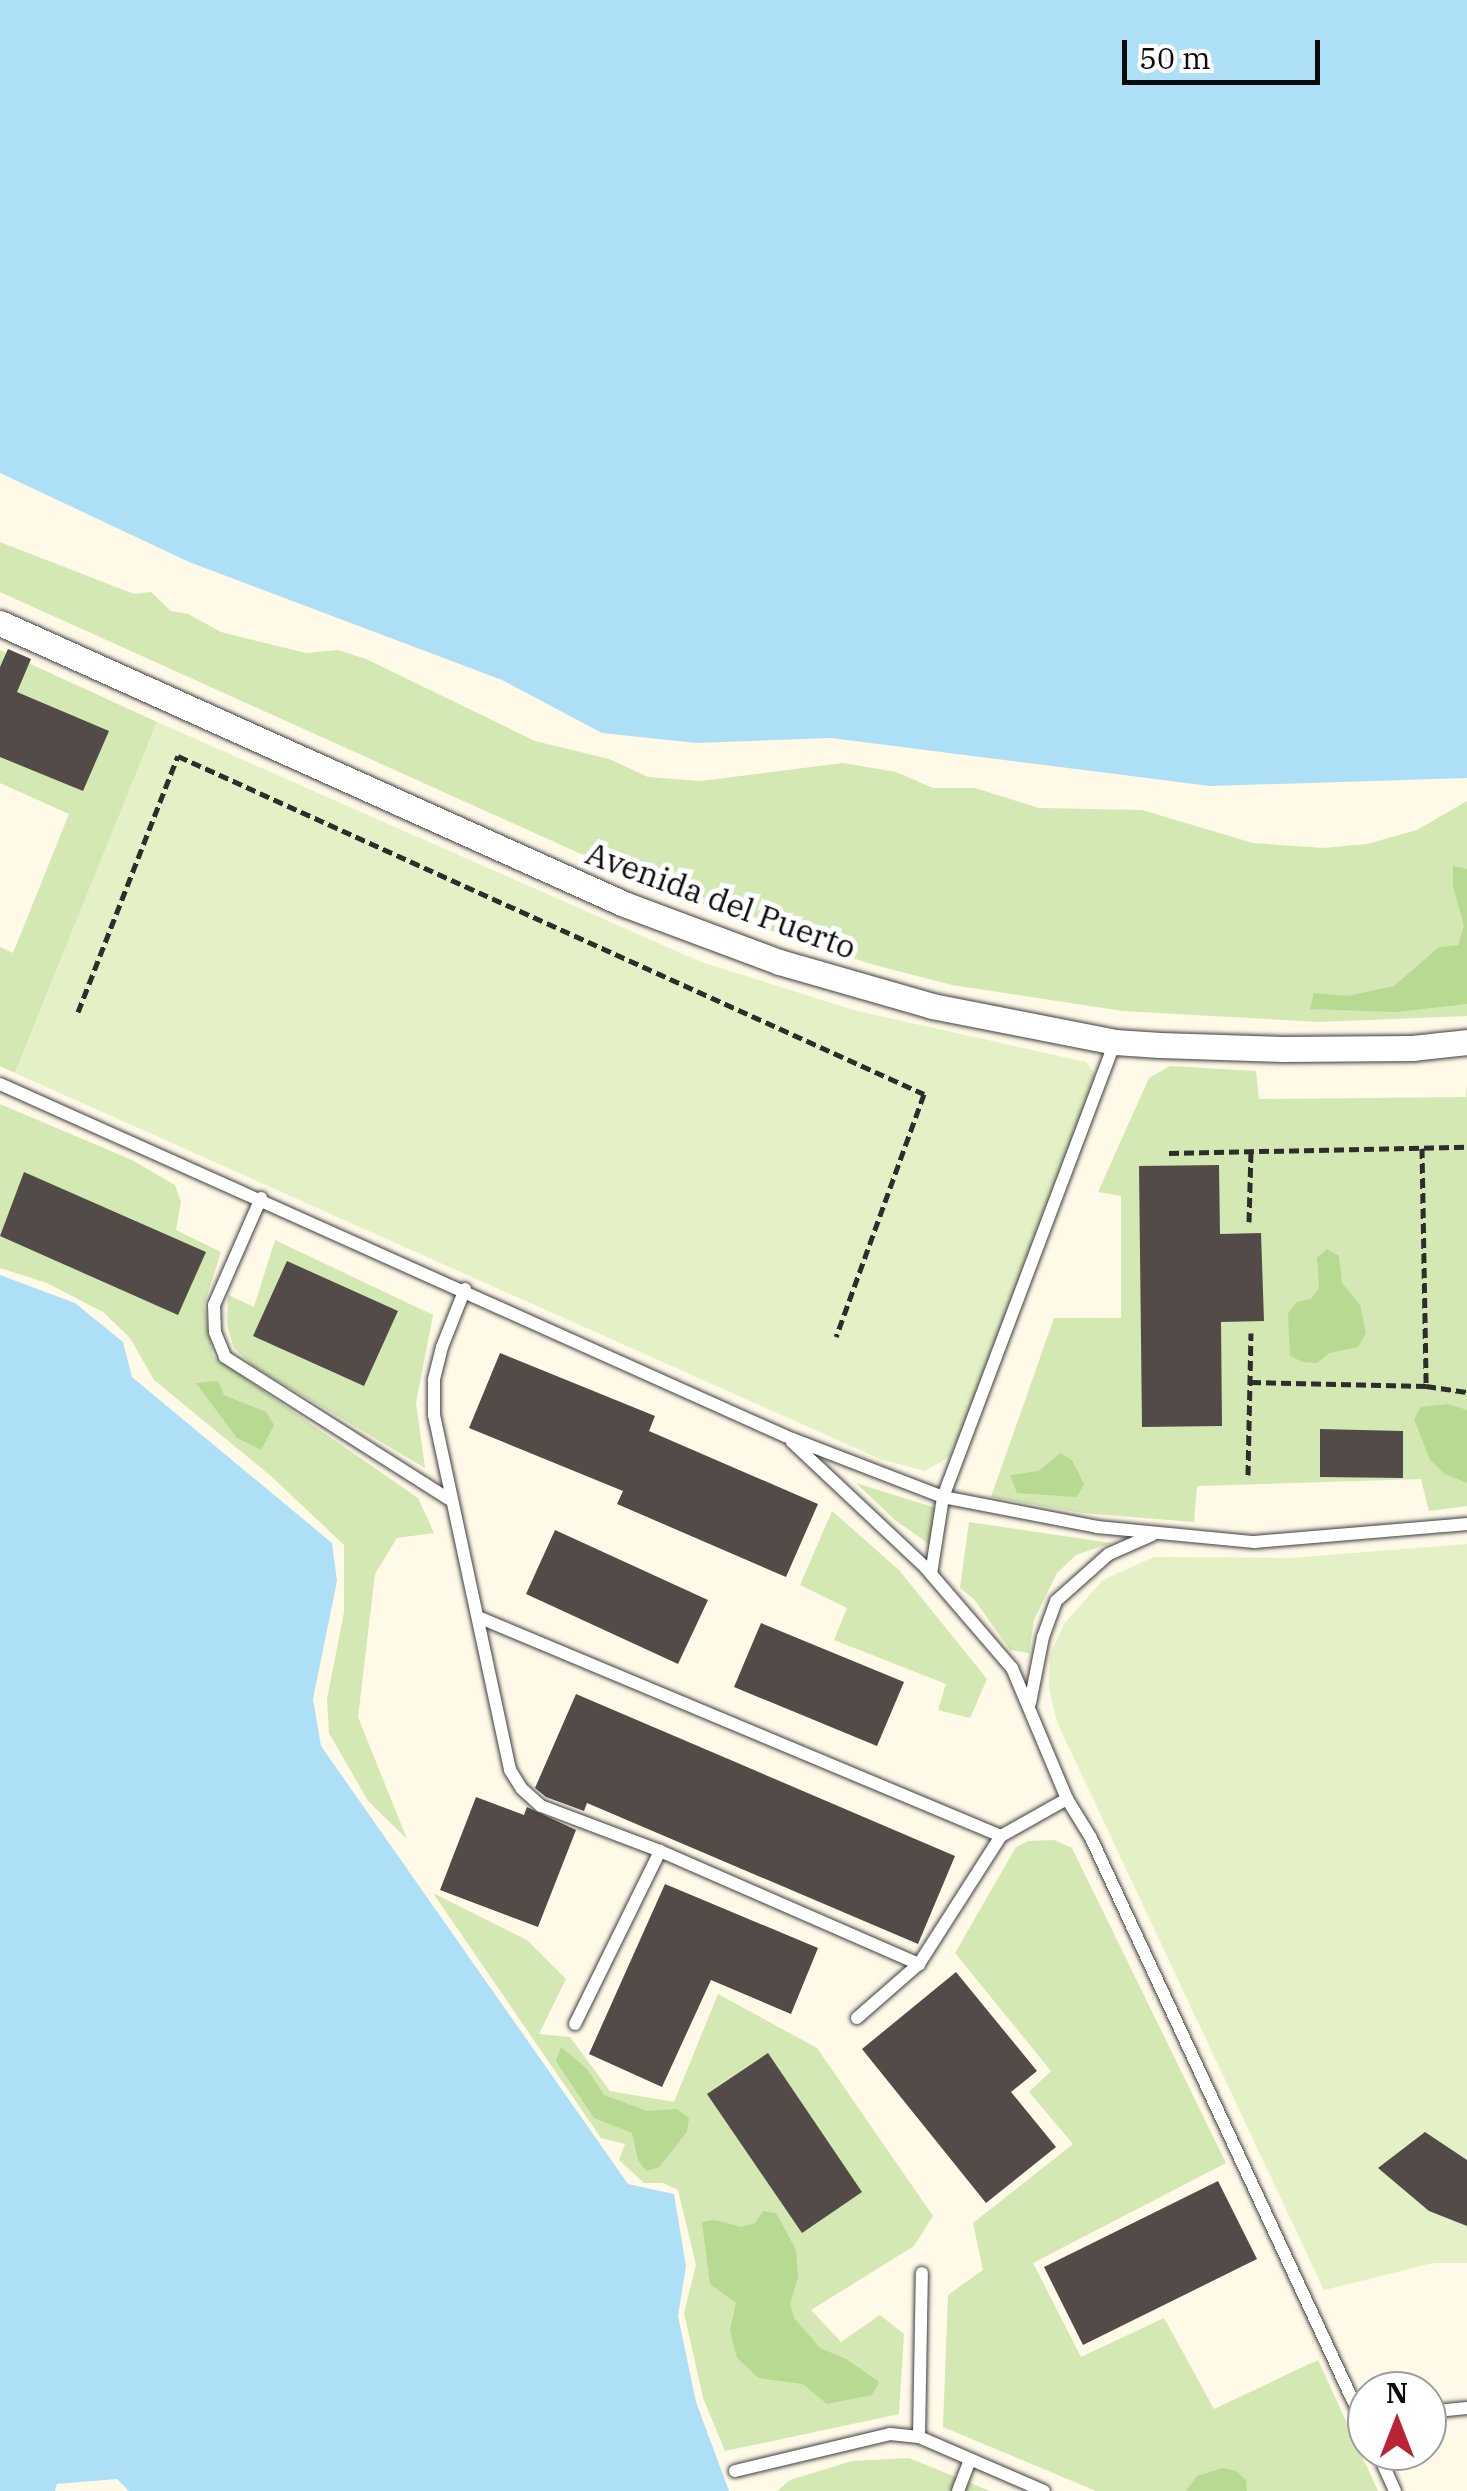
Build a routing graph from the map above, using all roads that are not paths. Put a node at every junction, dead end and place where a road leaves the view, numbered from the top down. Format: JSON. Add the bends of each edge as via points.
{"nodes":[{"id":1,"x":0,"y":623,"type":"edge"},
{"id":2,"x":1116,"y":1042,"type":"junction"},
{"id":3,"x":1467,"y":1042,"type":"edge"},
{"id":4,"x":0,"y":1084,"type":"edge"},
{"id":5,"x":261,"y":1198,"type":"junction"},
{"id":6,"x":464,"y":1289,"type":"junction"},
{"id":7,"x":784,"y":1436,"type":"junction"},
{"id":8,"x":943,"y":1497,"type":"junction"},
{"id":9,"x":450,"y":1499,"type":"junction"},
{"id":10,"x":1467,"y":1524,"type":"edge"},
{"id":11,"x":1154,"y":1534,"type":"junction"},
{"id":12,"x":931,"y":1574,"type":"junction"},
{"id":13,"x":478,"y":1617,"type":"junction"},
{"id":14,"x":1030,"y":1703,"type":"junction"},
{"id":15,"x":1067,"y":1799,"type":"junction"},
{"id":16,"x":1001,"y":1836,"type":"junction"},
{"id":17,"x":660,"y":1851,"type":"junction"},
{"id":18,"x":919,"y":1964,"type":"junction"},
{"id":19,"x":858,"y":2018,"type":"dead end"},
{"id":20,"x":575,"y":2024,"type":"dead end"},
{"id":21,"x":922,"y":2273,"type":"dead end"},
{"id":22,"x":1347,"y":2384,"type":"edge"},
{"id":23,"x":920,"y":2437,"type":"junction"},
{"id":24,"x":970,"y":2459,"type":"junction"},
{"id":25,"x":735,"y":2471,"type":"dead end"},
{"id":26,"x":958,"y":2491,"type":"edge"},
{"id":27,"x":1044,"y":2491,"type":"edge"}],
"edges":[{"from":1,"to":2,"type":"street","name":"Avenida del Puerto","via":[[624,904],[727,943],[932,1006]]},
{"from":2,"to":3,"type":"street","name":"Avenida del Puerto","via":[[1283,1050]]},
{"from":2,"to":8,"type":"lane"},
{"from":4,"to":5,"type":"lane"},
{"from":5,"to":6,"type":"lane"},
{"from":5,"to":9,"type":"lane","via":[[214,1305],[225,1356]]},
{"from":6,"to":7,"type":"lane"},
{"from":6,"to":9,"type":"lane","via":[[434,1380]]},
{"from":7,"to":8,"type":"lane"},
{"from":7,"to":12,"type":"lane"},
{"from":8,"to":11,"type":"lane"},
{"from":8,"to":12,"type":"lane"},
{"from":9,"to":13,"type":"lane"},
{"from":10,"to":11,"type":"lane","via":[[1295,1542]]},
{"from":11,"to":14,"type":"lane","via":[[1109,1554],[1056,1602],[1042,1636]]},
{"from":12,"to":14,"type":"lane","via":[[1012,1668]]},
{"from":13,"to":16,"type":"lane"},
{"from":13,"to":17,"type":"lane","via":[[510,1770],[522,1790],[541,1806]]},
{"from":14,"to":15,"type":"lane"},
{"from":15,"to":16,"type":"lane"},
{"from":15,"to":22,"type":"lane"},
{"from":16,"to":18,"type":"lane"},
{"from":17,"to":18,"type":"lane"},
{"from":17,"to":20,"type":"lane"},
{"from":18,"to":19,"type":"lane"},
{"from":21,"to":23,"type":"lane"},
{"from":23,"to":24,"type":"lane"},
{"from":23,"to":25,"type":"lane","via":[[890,2434]]},
{"from":24,"to":26,"type":"lane"},
{"from":24,"to":27,"type":"lane"}]}
